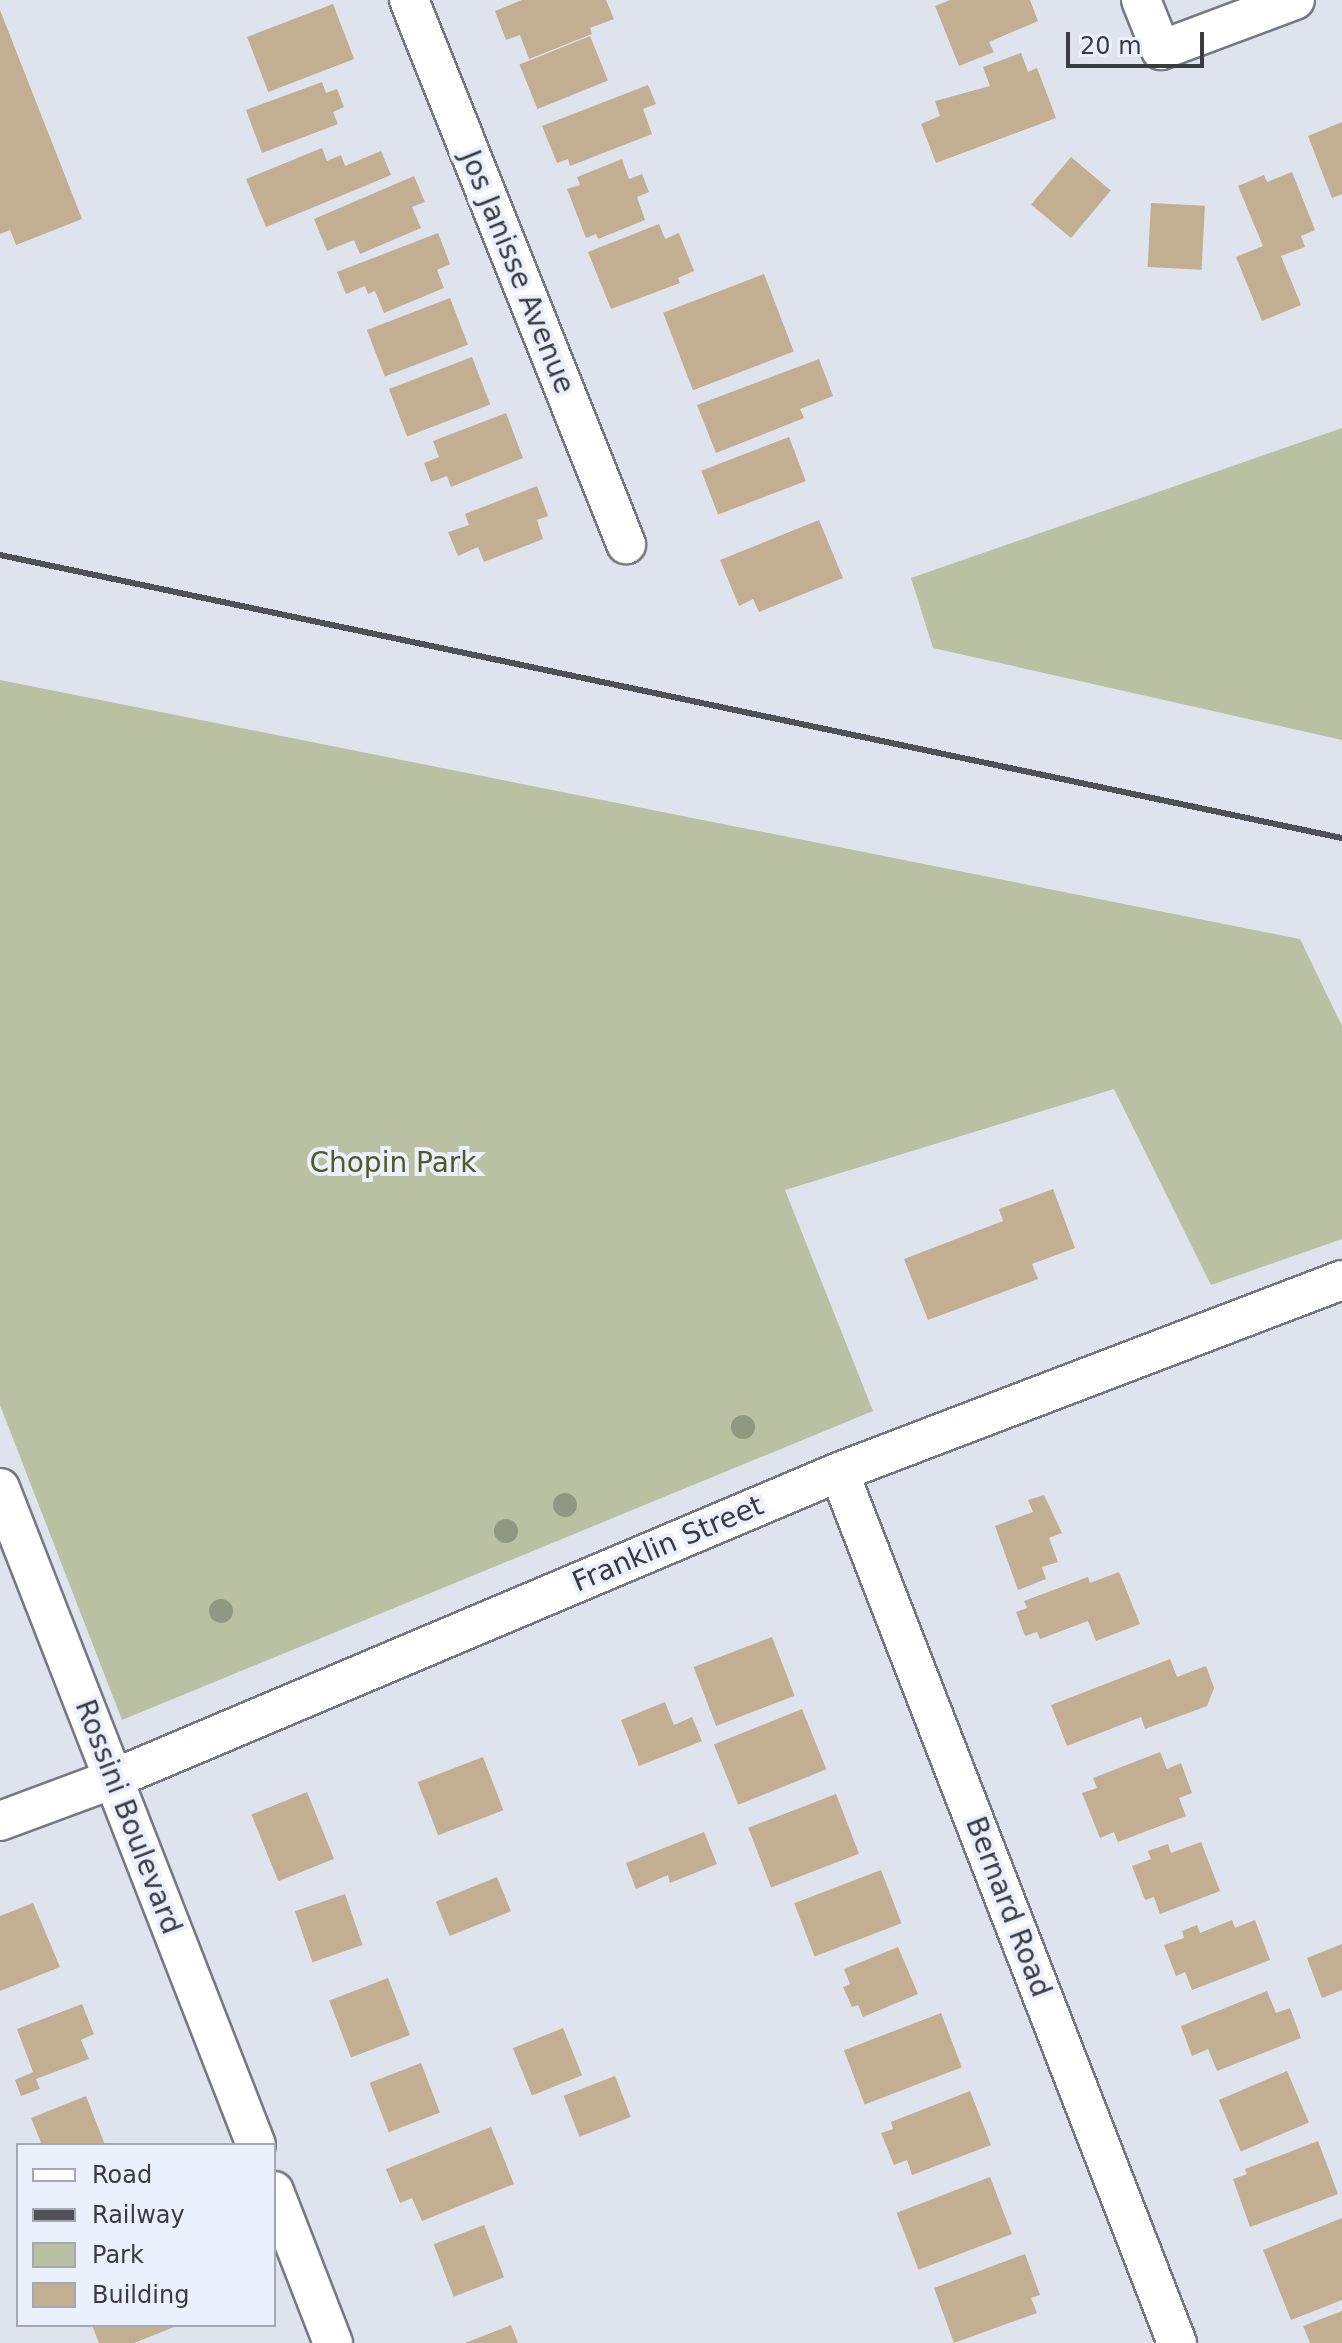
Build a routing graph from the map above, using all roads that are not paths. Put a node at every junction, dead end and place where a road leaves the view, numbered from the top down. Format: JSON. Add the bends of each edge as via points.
{"nodes":[{"id":1,"x":409,"y":0,"type":"edge"},
{"id":2,"x":1141,"y":0,"type":"edge"},
{"id":3,"x":1295,"y":0,"type":"edge"},
{"id":4,"x":626,"y":544,"type":"dead end"},
{"id":5,"x":1342,"y":1280,"type":"edge"},
{"id":6,"x":839,"y":1472,"type":"junction"},
{"id":7,"x":0,"y":1488,"type":"edge"},
{"id":8,"x":113,"y":1779,"type":"junction"},
{"id":9,"x":0,"y":1821,"type":"edge"},
{"id":10,"x":255,"y":2143,"type":"edge"},
{"id":11,"x":276,"y":2196,"type":"edge"},
{"id":12,"x":333,"y":2343,"type":"edge"},
{"id":13,"x":1177,"y":2343,"type":"edge"}],
"edges":[{"from":1,"to":4,"type":"street","name":"Jos Janisse Avenue"},
{"from":2,"to":3,"type":"street","via":[[1161,50]]},
{"from":5,"to":6,"type":"street","name":"Franklin Street"},
{"from":6,"to":8,"type":"street","name":"Franklin Street"},
{"from":6,"to":13,"type":"street","name":"Bernard Road"},
{"from":7,"to":8,"type":"street","name":"Rossini Boulevard"},
{"from":8,"to":9,"type":"street","name":"Franklin Street"},
{"from":8,"to":10,"type":"street","name":"Rossini Boulevard"},
{"from":11,"to":12,"type":"street"}]}
